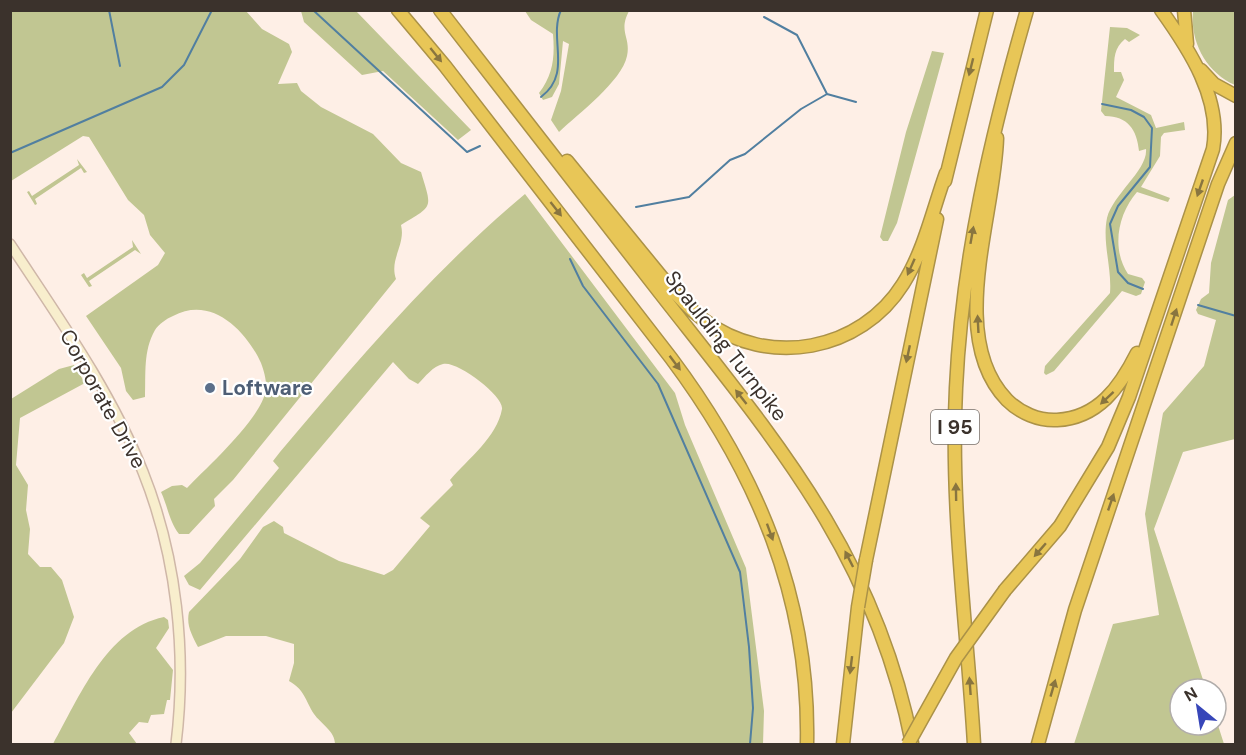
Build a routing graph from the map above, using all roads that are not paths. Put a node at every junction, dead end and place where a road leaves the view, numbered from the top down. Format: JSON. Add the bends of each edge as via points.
{"nodes":[{"id":1,"x":398,"y":10,"type":"edge"},
{"id":2,"x":440,"y":10,"type":"edge"},
{"id":3,"x":987,"y":10,"type":"edge"},
{"id":4,"x":1027,"y":10,"type":"edge"},
{"id":5,"x":1161,"y":10,"type":"edge"},
{"id":6,"x":1184,"y":10,"type":"edge"},
{"id":7,"x":1192,"y":57,"type":"junction"},
{"id":8,"x":484,"y":68,"type":"junction"},
{"id":9,"x":1236,"y":96,"type":"edge"},
{"id":10,"x":998,"y":113,"type":"junction"},
{"id":11,"x":1236,"y":143,"type":"edge"},
{"id":12,"x":946,"y":173,"type":"junction"},
{"id":13,"x":10,"y":244,"type":"edge"},
{"id":14,"x":1158,"y":312,"type":"junction"},
{"id":15,"x":176,"y":744,"type":"edge"},
{"id":16,"x":807,"y":744,"type":"edge"},
{"id":17,"x":843,"y":744,"type":"edge"},
{"id":18,"x":910,"y":744,"type":"edge"},
{"id":19,"x":974,"y":744,"type":"edge"},
{"id":20,"x":1038,"y":744,"type":"edge"}],
"edges":[{"from":1,"to":16,"type":"highway","one_way":true,"via":[[665,350],[706,405],[736,455],[768,526],[791,601],[803,668]]},
{"from":2,"to":8,"type":"highway","name":"Spaulding Turnpike"},
{"from":3,"to":12,"type":"highway","one_way":true},
{"from":4,"to":10,"type":"highway","number":"I 95"},
{"from":5,"to":7,"type":"highway"},
{"from":6,"to":7,"type":"highway","via":[[1185,36]]},
{"from":7,"to":9,"type":"highway","via":[[1208,78]]},
{"from":7,"to":14,"type":"highway","one_way":true,"via":[[1212,116],[1214,143]]},
{"from":12,"to":8,"type":"highway","one_way":true,"via":[[912,267],[882,310],[851,332],[822,344],[793,348],[757,345],[713,326],[681,299],[552,143]]},
{"from":18,"to":8,"type":"highway","name":"Spaulding Turnpike","one_way":true,"via":[[903,698],[878,624],[851,561],[822,510],[761,423]]},
{"from":14,"to":10,"type":"highway","one_way":true,"via":[[1125,377],[1094,409],[1072,418],[1049,420],[1020,410],[1004,396],[987,367],[977,321]]},
{"from":19,"to":10,"type":"highway","number":"I 95","one_way":true,"via":[[958,557],[956,388],[970,246]]},
{"from":20,"to":11,"type":"highway","one_way":true,"via":[[1084,583],[1218,184]]},
{"from":12,"to":17,"type":"highway","one_way":true,"bridge":true,"via":[[866,560]]},
{"from":13,"to":15,"type":"street","name":"Corporate Drive","via":[[109,403],[149,488],[168,554],[177,610],[180,685]]},
{"from":14,"to":18,"type":"highway","one_way":true,"bridge":true,"via":[[1121,418],[1094,474],[1060,526],[1005,590],[951,666]]}]}
